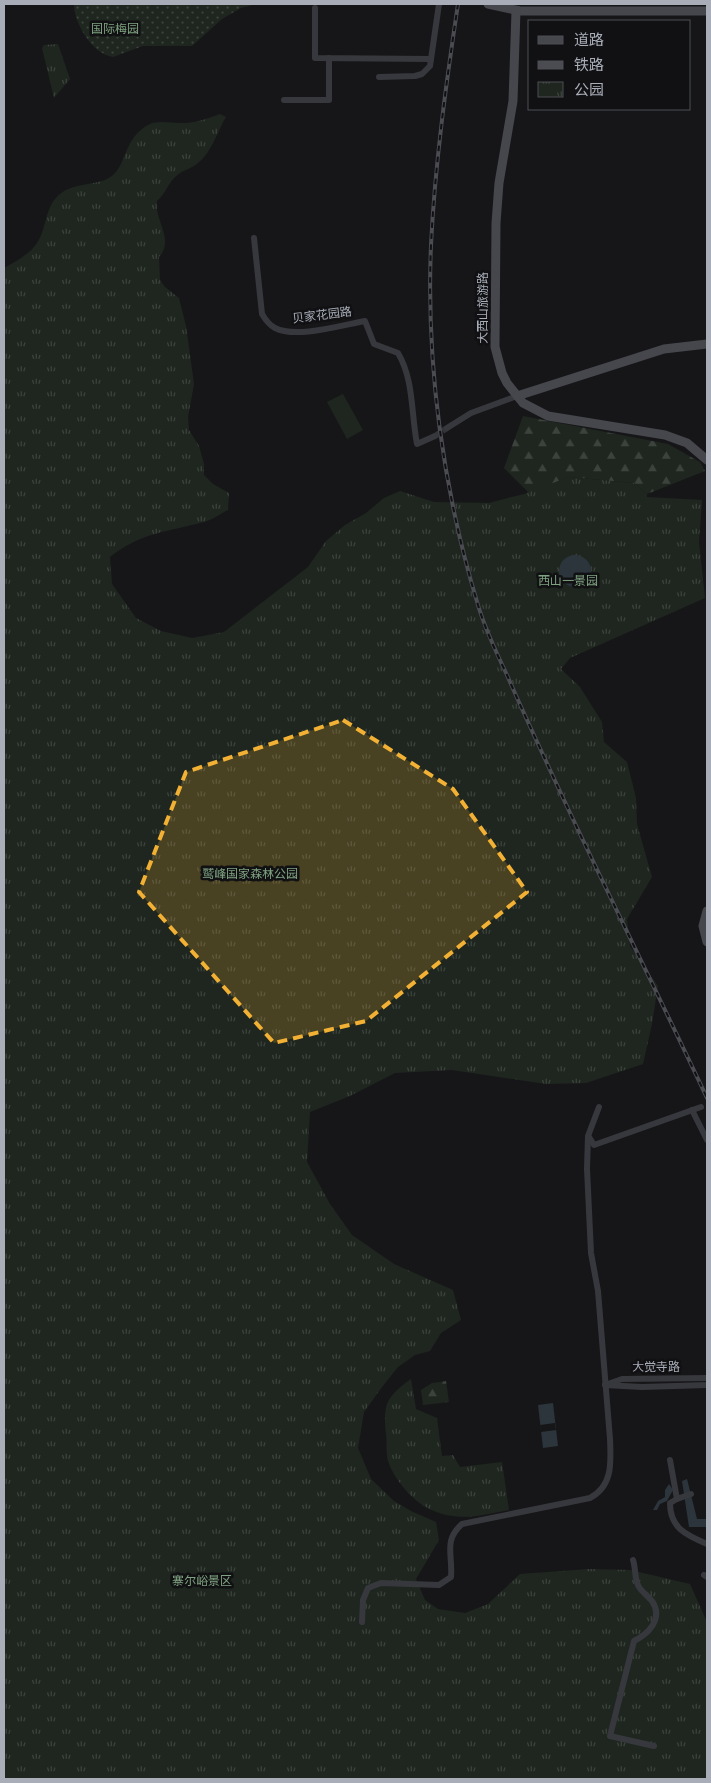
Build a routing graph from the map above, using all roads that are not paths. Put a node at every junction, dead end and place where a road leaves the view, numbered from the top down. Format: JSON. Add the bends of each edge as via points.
{"nodes":[{"id":1,"x":439,"y":4,"type":"edge"},
{"id":2,"x":488,"y":4,"type":"edge"},
{"id":3,"x":315,"y":8,"type":"dead end"},
{"id":4,"x":516,"y":11,"type":"junction"},
{"id":5,"x":707,"y":11,"type":"edge"},
{"id":6,"x":329,"y":58,"type":"junction"},
{"id":7,"x":431,"y":59,"type":"junction"},
{"id":8,"x":379,"y":78,"type":"dead end"},
{"id":9,"x":284,"y":100,"type":"dead end"},
{"id":10,"x":254,"y":238,"type":"dead end"},
{"id":11,"x":707,"y":344,"type":"edge"},
{"id":12,"x":517,"y":396,"type":"junction"},
{"id":13,"x":447,"y":428,"type":"tunnel mouth"},
{"id":14,"x":435,"y":436,"type":"tunnel mouth"},
{"id":15,"x":707,"y":460,"type":"edge"},
{"id":16,"x":707,"y":911,"type":"edge"},
{"id":17,"x":707,"y":942,"type":"edge"},
{"id":18,"x":599,"y":1107,"type":"dead end"},
{"id":19,"x":702,"y":1107,"type":"dead end"},
{"id":20,"x":692,"y":1110,"type":"junction"},
{"id":21,"x":588,"y":1136,"type":"junction"},
{"id":22,"x":707,"y":1140,"type":"edge"},
{"id":23,"x":707,"y":1378,"type":"edge"},
{"id":24,"x":605,"y":1385,"type":"junction"},
{"id":25,"x":707,"y":1385,"type":"edge"},
{"id":26,"x":670,"y":1460,"type":"dead end"},
{"id":27,"x":691,"y":1494,"type":"dead end"},
{"id":28,"x":677,"y":1499,"type":"junction"},
{"id":29,"x":707,"y":1544,"type":"edge"},
{"id":30,"x":633,"y":1560,"type":"dead end"},
{"id":31,"x":362,"y":1622,"type":"dead end"},
{"id":32,"x":654,"y":1746,"type":"dead end"}],
"edges":[{"from":1,"to":7,"type":"street"},
{"from":2,"to":4,"type":"street"},
{"from":3,"to":6,"type":"street","via":[[315,58]]},
{"from":4,"to":5,"type":"street"},
{"from":4,"to":12,"type":"street","name":"大西山旅游路","via":[[513,102],[496,215],[495,336],[498,363]]},
{"from":6,"to":7,"type":"street"},
{"from":6,"to":9,"type":"street","via":[[329,100]]},
{"from":7,"to":8,"type":"street","via":[[430,66],[422,74]]},
{"from":10,"to":14,"type":"street","name":"贝家花园路","via":[[262,314],[269,324],[291,332],[365,322],[374,344],[398,353],[405,365],[417,444]]},
{"from":11,"to":12,"type":"street","via":[[664,349]]},
{"from":12,"to":13,"type":"street","via":[[471,413]]},
{"from":12,"to":15,"type":"street","name":"大西山旅游路","via":[[523,403],[548,416],[673,438],[694,448]]},
{"from":16,"to":17,"type":"street","via":[[703,926]]},
{"from":18,"to":21,"type":"street"},
{"from":19,"to":20,"type":"street"},
{"from":20,"to":21,"type":"street","via":[[594,1145]]},
{"from":20,"to":22,"type":"street"},
{"from":21,"to":24,"type":"street","via":[[586,1169],[591,1253],[598,1291]]},
{"from":23,"to":24,"type":"street","name":"大觉寺路","via":[[622,1379]]},
{"from":24,"to":25,"type":"street","name":"大觉寺路"},
{"from":24,"to":31,"type":"street","via":[[611,1464],[607,1481],[598,1493],[590,1498],[462,1524],[453,1532],[450,1544],[451,1577],[439,1585],[381,1583],[368,1588],[363,1600]]},
{"from":26,"to":28,"type":"street"},
{"from":27,"to":28,"type":"street"},
{"from":28,"to":29,"type":"street","via":[[670,1503],[670,1516],[682,1532]]},
{"from":30,"to":32,"type":"street","via":[[638,1586],[656,1610],[654,1624],[647,1634],[634,1641],[610,1736]]}]}
